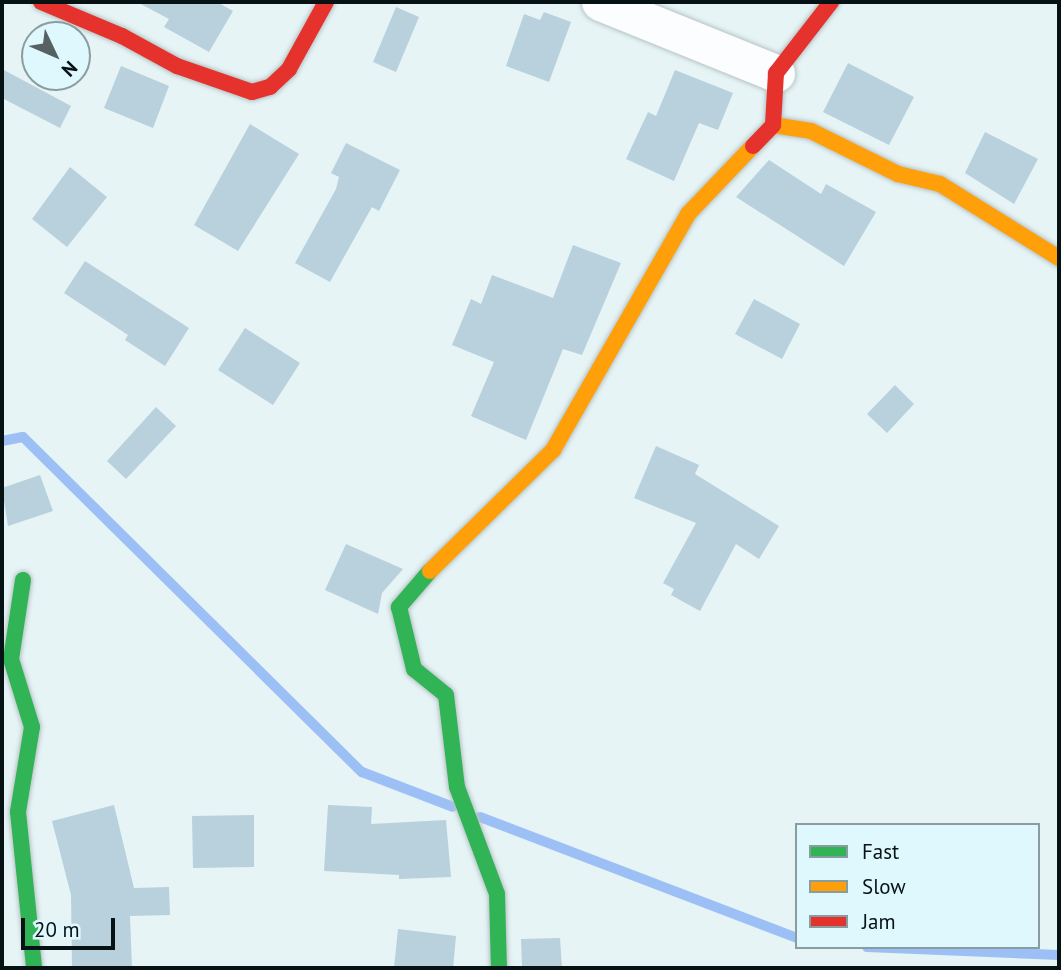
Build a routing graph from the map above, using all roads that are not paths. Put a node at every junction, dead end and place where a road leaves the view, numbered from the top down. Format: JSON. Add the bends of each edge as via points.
{"nodes":[{"id":1,"x":41,"y":2,"type":"edge"},
{"id":2,"x":326,"y":2,"type":"edge"},
{"id":3,"x":600,"y":2,"type":"edge"},
{"id":4,"x":831,"y":2,"type":"edge"},
{"id":5,"x":776,"y":73,"type":"junction"},
{"id":6,"x":774,"y":125,"type":"junction"},
{"id":7,"x":1059,"y":258,"type":"edge"},
{"id":8,"x":23,"y":580,"type":"dead end"},
{"id":9,"x":34,"y":968,"type":"edge"},
{"id":10,"x":499,"y":968,"type":"edge"}],
"edges":[{"from":1,"to":2,"type":"street","via":[[122,36],[177,66],[252,92],[270,87],[289,69]]},
{"from":3,"to":5,"type":"street"},
{"from":4,"to":5,"type":"street"},
{"from":5,"to":6,"type":"street"},
{"from":6,"to":7,"type":"street","via":[[811,131],[898,174],[940,184]]},
{"from":6,"to":10,"type":"street","via":[[688,214],[553,450],[440,559],[399,607],[414,669],[446,695],[457,788],[497,894]]},
{"from":8,"to":9,"type":"street","via":[[11,659],[32,727],[18,812]]}]}
